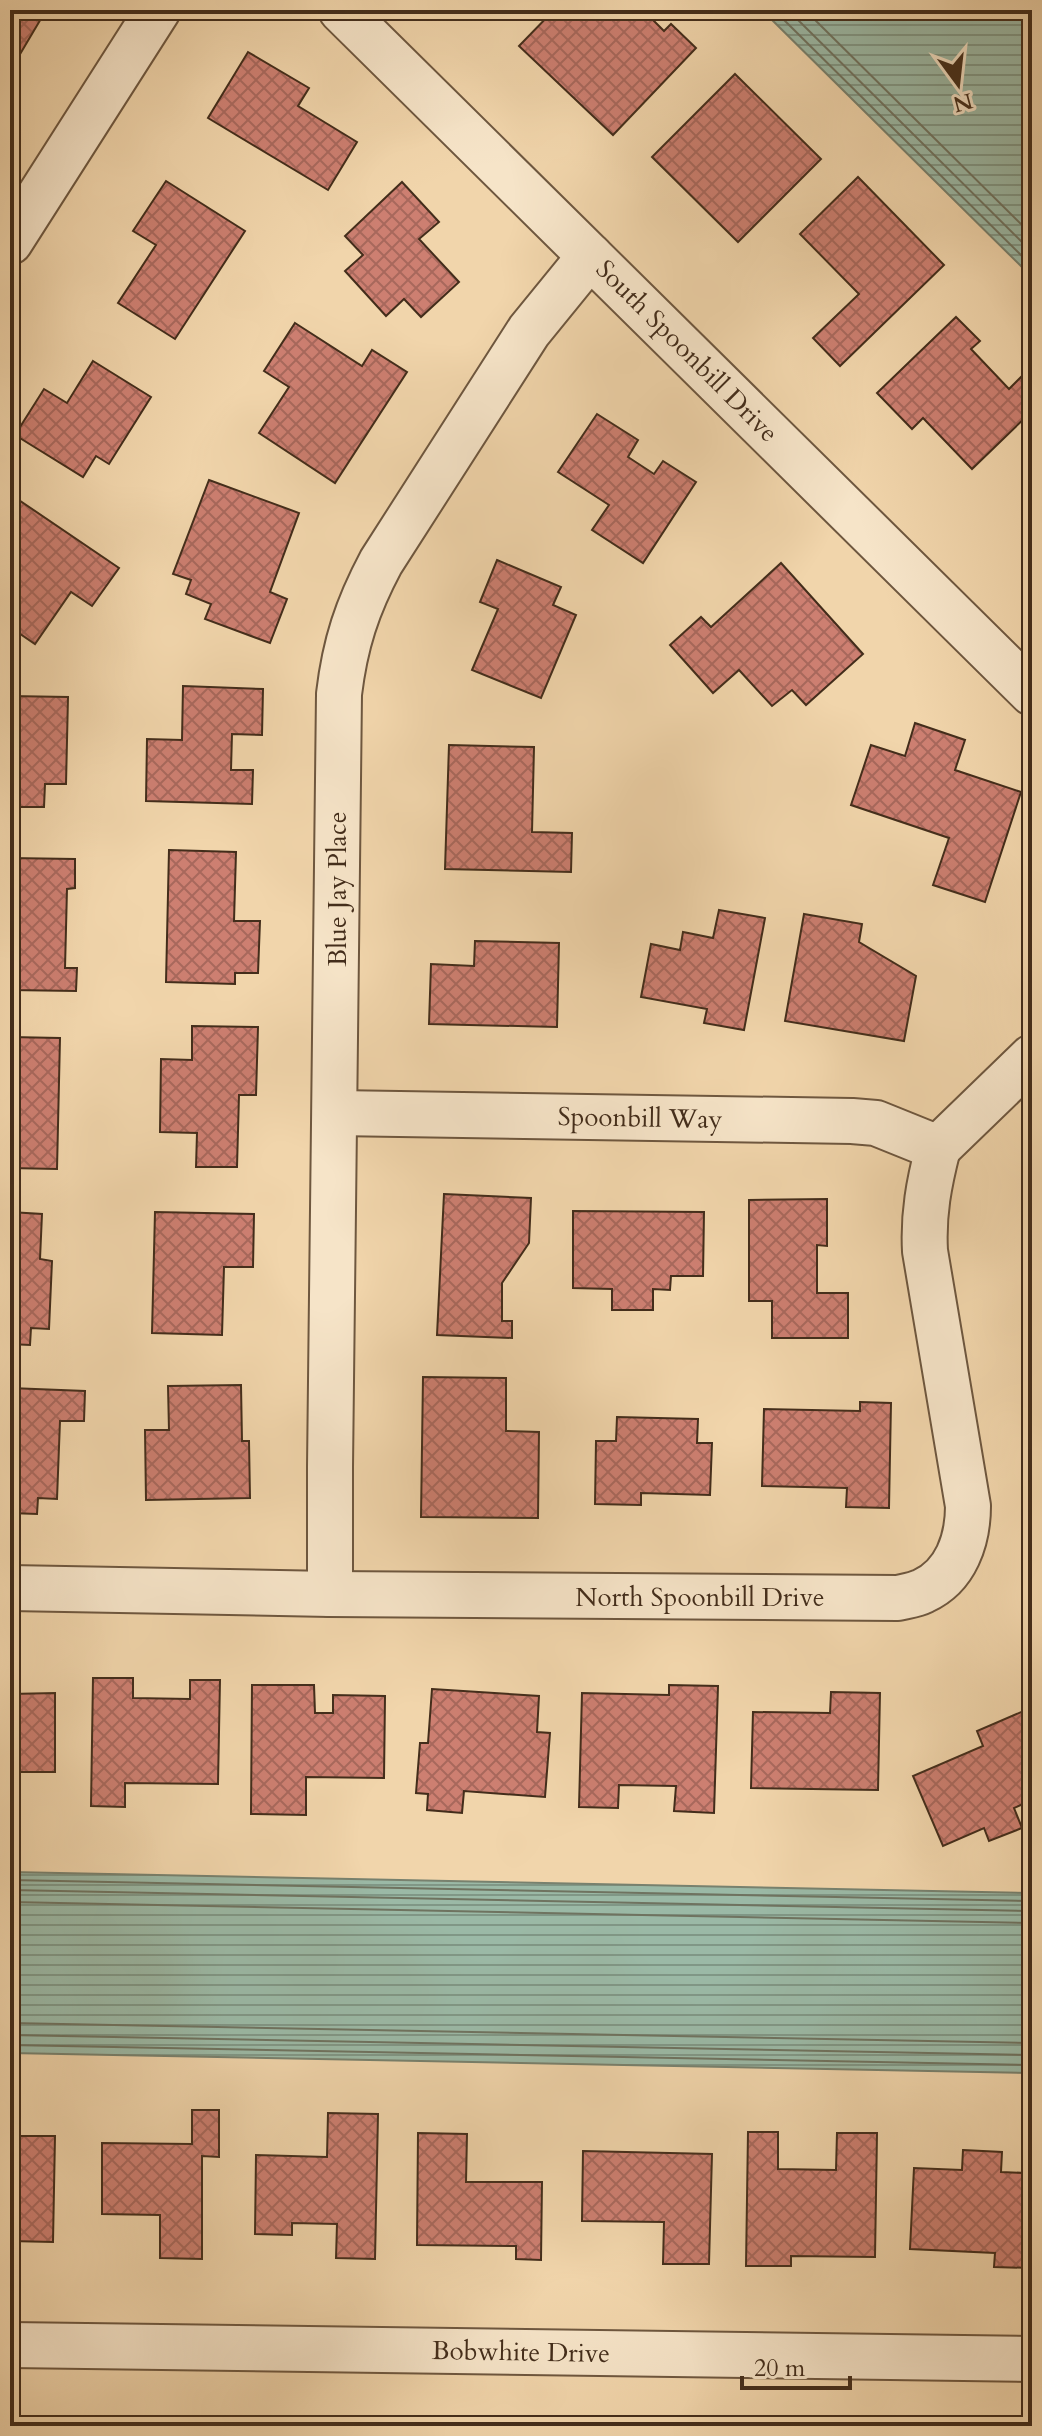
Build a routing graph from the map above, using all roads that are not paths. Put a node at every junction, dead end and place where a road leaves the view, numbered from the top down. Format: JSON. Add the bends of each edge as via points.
{"nodes":[{"id":1,"x":158,"y":10,"type":"edge"},
{"id":2,"x":341,"y":10,"type":"edge"},
{"id":3,"x":10,"y":242,"type":"edge"},
{"id":4,"x":590,"y":256,"type":"junction"},
{"id":5,"x":1032,"y":693,"type":"edge"},
{"id":6,"x":1032,"y":1057,"type":"edge"},
{"id":7,"x":336,"y":1113,"type":"junction"},
{"id":8,"x":938,"y":1148,"type":"junction"},
{"id":9,"x":10,"y":1588,"type":"edge"},
{"id":10,"x":330,"y":1594,"type":"junction"},
{"id":11,"x":10,"y":2345,"type":"edge"},
{"id":12,"x":1032,"y":2359,"type":"edge"}],
"edges":[{"from":1,"to":3,"type":"street"},
{"from":2,"to":4,"type":"street","name":"South Spoonbill Drive"},
{"from":4,"to":5,"type":"street","name":"South Spoonbill Drive"},
{"from":4,"to":7,"type":"street","name":"Blue Jay Place","via":[[512,356],[381,562],[352,624],[339,694]]},
{"from":6,"to":8,"type":"street"},
{"from":7,"to":8,"type":"street","name":"Spoonbill Way","via":[[852,1121],[876,1123]]},
{"from":7,"to":10,"type":"street","name":"Blue Jay Place"},
{"from":8,"to":10,"type":"street","name":"North Spoonbill Drive","via":[[927,1190],[925,1251],[968,1506],[961,1552],[944,1577],[923,1591],[898,1598]]},
{"from":9,"to":10,"type":"street","name":"North Spoonbill Drive"},
{"from":11,"to":12,"type":"street","name":"Bobwhite Drive"}]}
